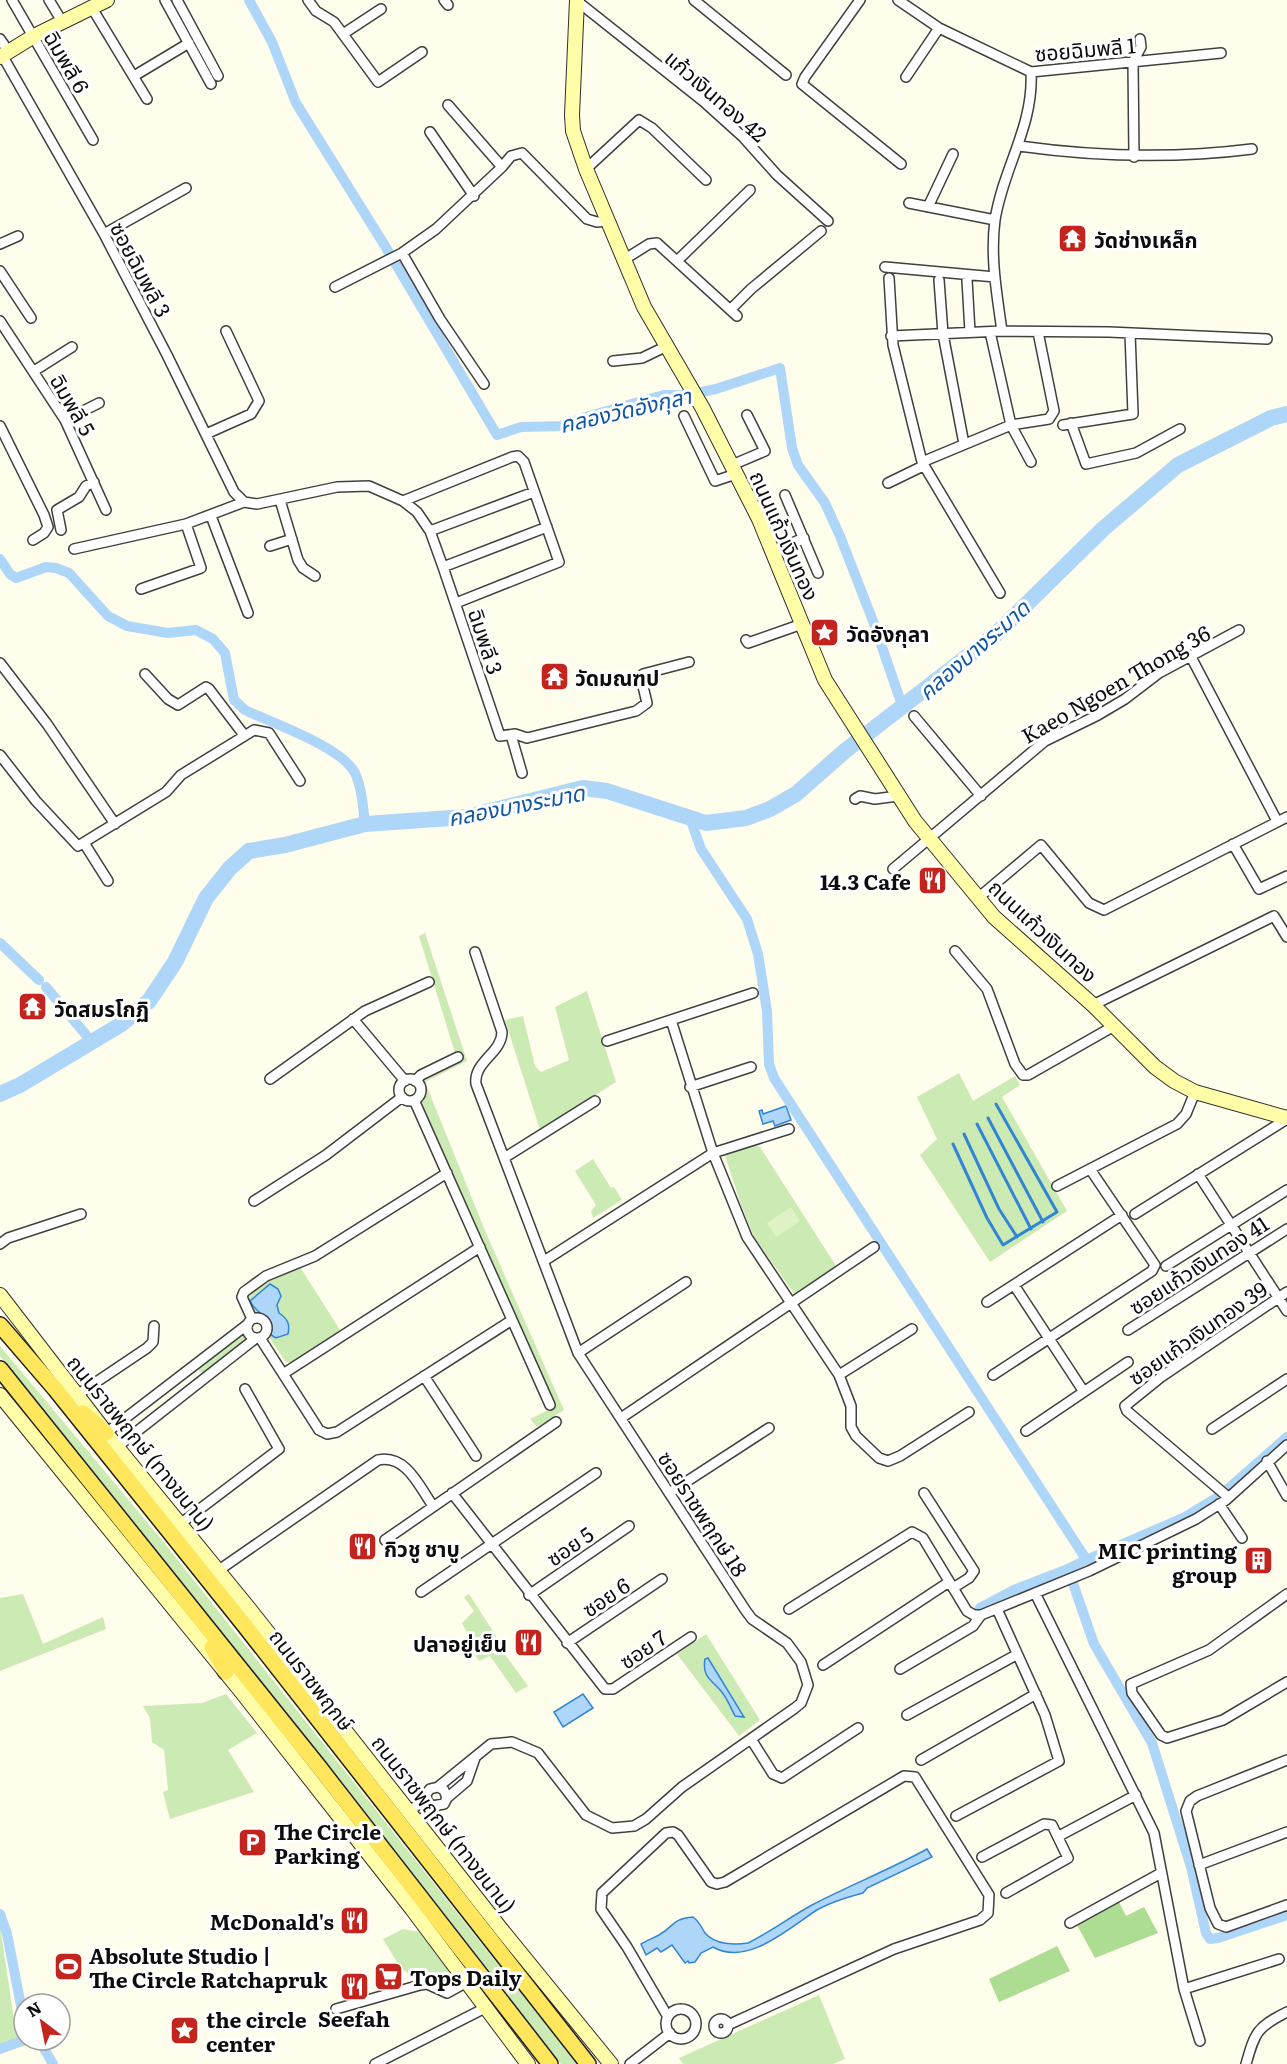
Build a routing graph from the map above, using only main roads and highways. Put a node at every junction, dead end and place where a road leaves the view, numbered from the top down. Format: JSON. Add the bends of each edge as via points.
{"nodes":[{"id":1,"x":107,"y":0,"type":"edge"},
{"id":2,"x":577,"y":1,"type":"edge"},
{"id":3,"x":4,"y":55,"type":"edge"},
{"id":4,"x":1287,"y":1118,"type":"edge"},
{"id":5,"x":0,"y":1295,"type":"edge"},
{"id":6,"x":0,"y":1325,"type":"edge"},
{"id":7,"x":0,"y":1369,"type":"edge"},
{"id":8,"x":56,"y":1390,"type":"junction"},
{"id":9,"x":0,"y":1395,"type":"edge"},
{"id":10,"x":106,"y":1433,"type":"junction"},
{"id":11,"x":103,"y":1497,"type":"junction"},
{"id":12,"x":226,"y":1672,"type":"junction"},
{"id":13,"x":528,"y":2064,"type":"edge"},
{"id":14,"x":550,"y":2064,"type":"edge"},
{"id":15,"x":588,"y":2064,"type":"edge"},
{"id":16,"x":611,"y":2064,"type":"edge"}],
"edges":[{"from":1,"to":3,"type":"main road"},
{"from":2,"to":4,"type":"main road","name":"ถนนแก้วเงินทอง","via":[[572,115],[573,131],[586,169],[644,307],[696,395],[773,551],[837,702],[929,840],[978,898],[1155,1067],[1195,1092]]},
{"from":5,"to":10,"type":"main road","name":"ถนนราชพฤกษ์ (ทางขนาน)"},
{"from":6,"to":8,"type":"main road","name":"ถนนราชพฤกษ์"},
{"from":7,"to":11,"type":"main road"},
{"from":8,"to":10,"type":"main road"},
{"from":8,"to":15,"type":"main road","name":"ถนนราชพฤกษ์"},
{"from":9,"to":12,"type":"main road"},
{"from":10,"to":16,"type":"main road","name":"ถนนราชพฤกษ์ (ทางขนาน)"},
{"from":11,"to":12,"type":"main road","via":[[109,1514],[220,1657]]},
{"from":11,"to":14,"type":"main road"},
{"from":12,"to":13,"type":"main road"}]}
